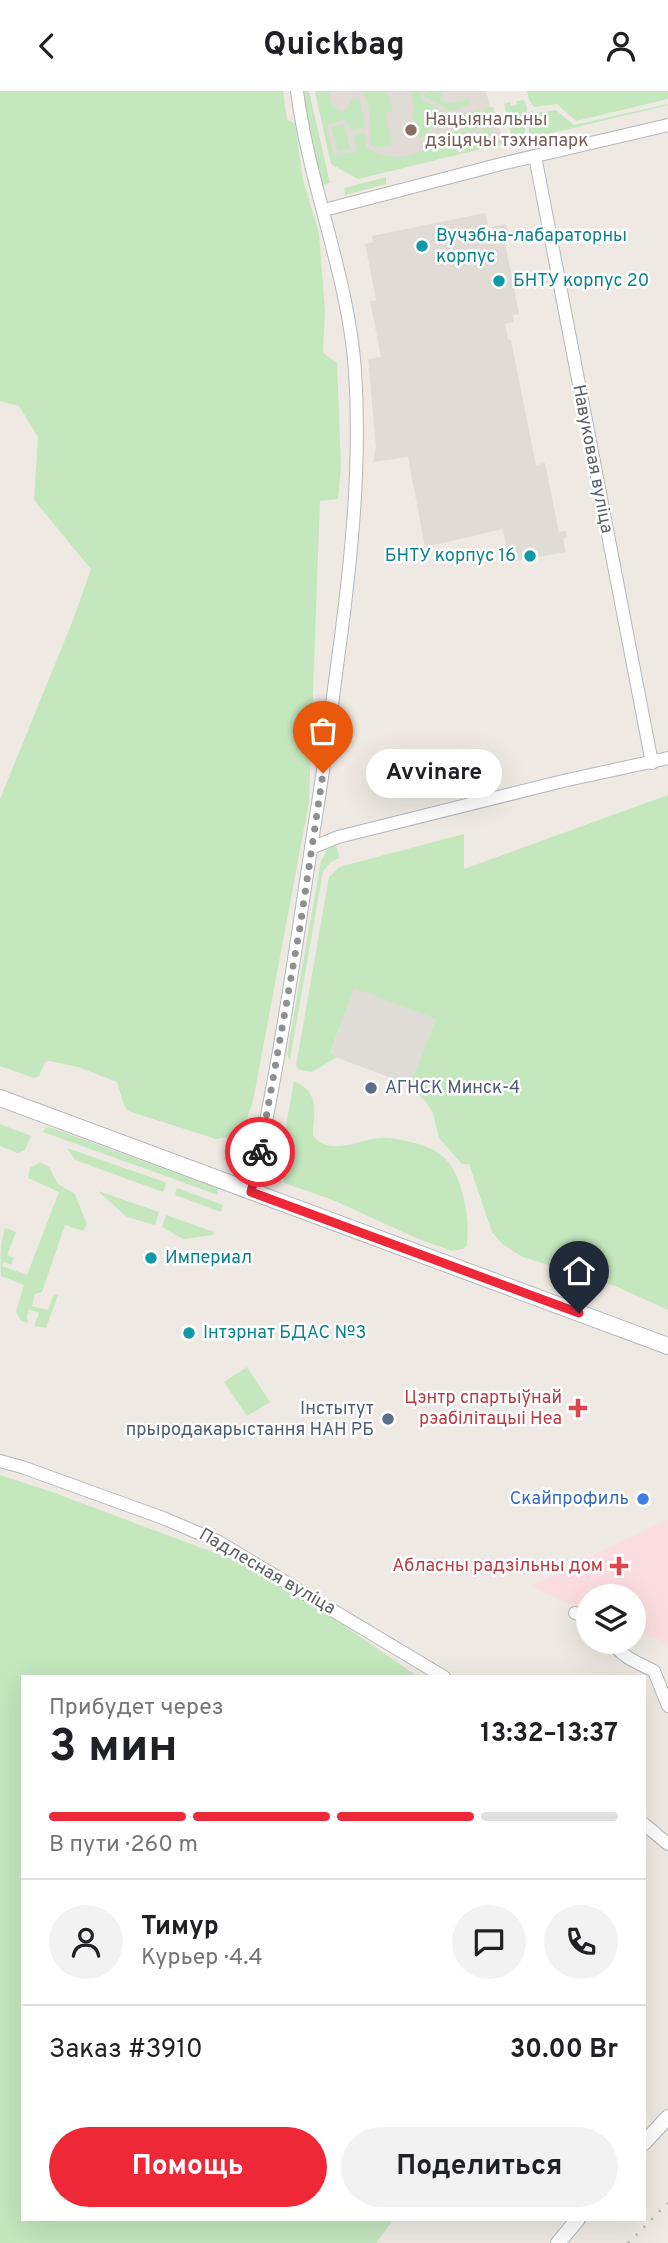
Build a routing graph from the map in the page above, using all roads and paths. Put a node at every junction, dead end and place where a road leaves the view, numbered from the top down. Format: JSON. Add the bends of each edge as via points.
{"nodes":[{"id":1,"x":297,"y":91,"type":"edge"},
{"id":2,"x":668,"y":125,"type":"edge"},
{"id":3,"x":535,"y":156,"type":"junction"},
{"id":4,"x":324,"y":209,"type":"junction"},
{"id":5,"x":668,"y":758,"type":"edge"},
{"id":6,"x":652,"y":763,"type":"junction"},
{"id":7,"x":311,"y":848,"type":"junction"},
{"id":8,"x":0,"y":1098,"type":"edge"},
{"id":9,"x":251,"y":1192,"type":"junction"},
{"id":10,"x":668,"y":1346,"type":"edge"},
{"id":11,"x":0,"y":1461,"type":"edge"},
{"id":12,"x":624,"y":1654,"type":"edge"},
{"id":13,"x":441,"y":1675,"type":"edge"},
{"id":14,"x":668,"y":1706,"type":"edge"},
{"id":15,"x":646,"y":1827,"type":"edge"},
{"id":16,"x":668,"y":1844,"type":"edge"},
{"id":17,"x":668,"y":2117,"type":"edge"},
{"id":18,"x":646,"y":2141,"type":"edge"},
{"id":19,"x":576,"y":2221,"type":"edge"},
{"id":20,"x":558,"y":2243,"type":"edge"}],
"edges":[{"from":1,"to":4,"type":"street"},
{"from":2,"to":3,"type":"street"},
{"from":3,"to":4,"type":"street"},
{"from":3,"to":6,"type":"street","name":"Навуковая вуліца"},
{"from":4,"to":7,"type":"street","via":[[352,337],[358,425],[345,604]]},
{"from":5,"to":6,"type":"street"},
{"from":6,"to":7,"type":"street","via":[[338,837]]},
{"from":7,"to":9,"type":"street"},
{"from":8,"to":9,"type":"main road"},
{"from":9,"to":10,"type":"main road"},
{"from":11,"to":13,"type":"street","name":"Падлесная вуліца","via":[[217,1541]]},
{"from":12,"to":14,"type":"street","via":[[654,1671]]},
{"from":15,"to":16,"type":"street"},
{"from":17,"to":18,"type":"street"},
{"from":19,"to":20,"type":"street"}]}
